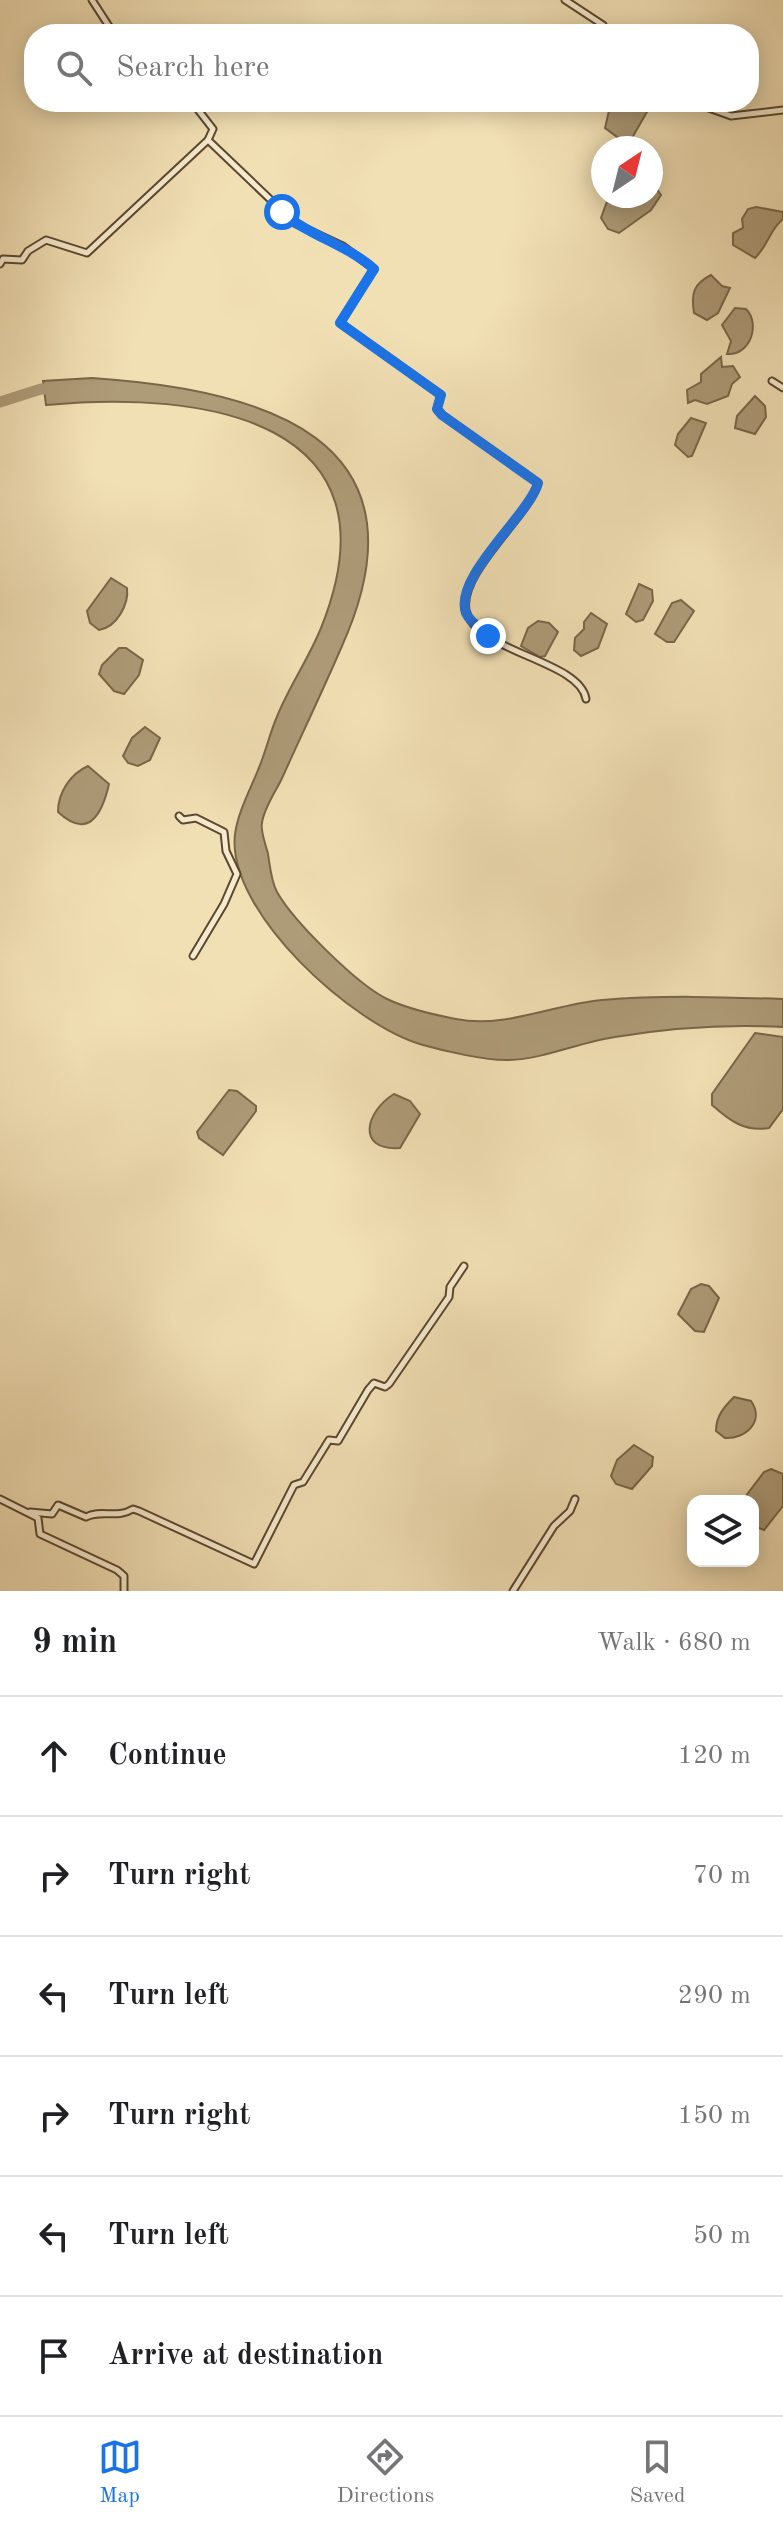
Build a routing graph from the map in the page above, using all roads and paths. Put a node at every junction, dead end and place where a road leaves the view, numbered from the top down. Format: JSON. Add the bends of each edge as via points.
{"nodes":[{"id":1,"x":92,"y":0,"type":"edge"},
{"id":2,"x":565,"y":0,"type":"edge"},
{"id":3,"x":108,"y":24,"type":"edge"},
{"id":4,"x":601,"y":24,"type":"edge"},
{"id":5,"x":783,"y":110,"type":"edge"},
{"id":6,"x":200,"y":112,"type":"edge"},
{"id":7,"x":720,"y":112,"type":"edge"},
{"id":8,"x":208,"y":140,"type":"junction"},
{"id":9,"x":0,"y":264,"type":"edge"},
{"id":10,"x":772,"y":381,"type":"dead end"},
{"id":11,"x":783,"y":388,"type":"edge"},
{"id":12,"x":586,"y":699,"type":"dead end"},
{"id":13,"x":179,"y":816,"type":"dead end"},
{"id":14,"x":193,"y":956,"type":"dead end"},
{"id":15,"x":464,"y":1266,"type":"dead end"},
{"id":16,"x":0,"y":1499,"type":"edge"},
{"id":17,"x":575,"y":1499,"type":"dead end"},
{"id":18,"x":30,"y":1512,"type":"junction"},
{"id":19,"x":124,"y":1591,"type":"edge"},
{"id":20,"x":513,"y":1591,"type":"edge"}],
"edges":[{"from":1,"to":3,"type":"street"},
{"from":2,"to":4,"type":"street"},
{"from":5,"to":7,"type":"street","via":[[731,116]]},
{"from":6,"to":8,"type":"street","via":[[213,129]]},
{"from":8,"to":9,"type":"street","via":[[87,253],[46,240],[22,260],[3,259]]},
{"from":8,"to":12,"type":"street","via":[[296,224],[343,246],[374,269],[340,323],[441,395],[437,409],[442,415],[538,483],[495,541],[464,600],[467,616],[488,636],[567,676]]},
{"from":10,"to":11,"type":"street"},
{"from":13,"to":14,"type":"street","via":[[224,832],[237,874]]},
{"from":15,"to":18,"type":"street","via":[[389,1384],[374,1383],[338,1441],[329,1440],[303,1482],[294,1485],[254,1564],[139,1511],[93,1512],[86,1517],[58,1505],[52,1514]]},
{"from":16,"to":18,"type":"street"},
{"from":17,"to":20,"type":"street"},
{"from":18,"to":19,"type":"street","via":[[38,1518],[40,1534],[124,1576]]}]}
